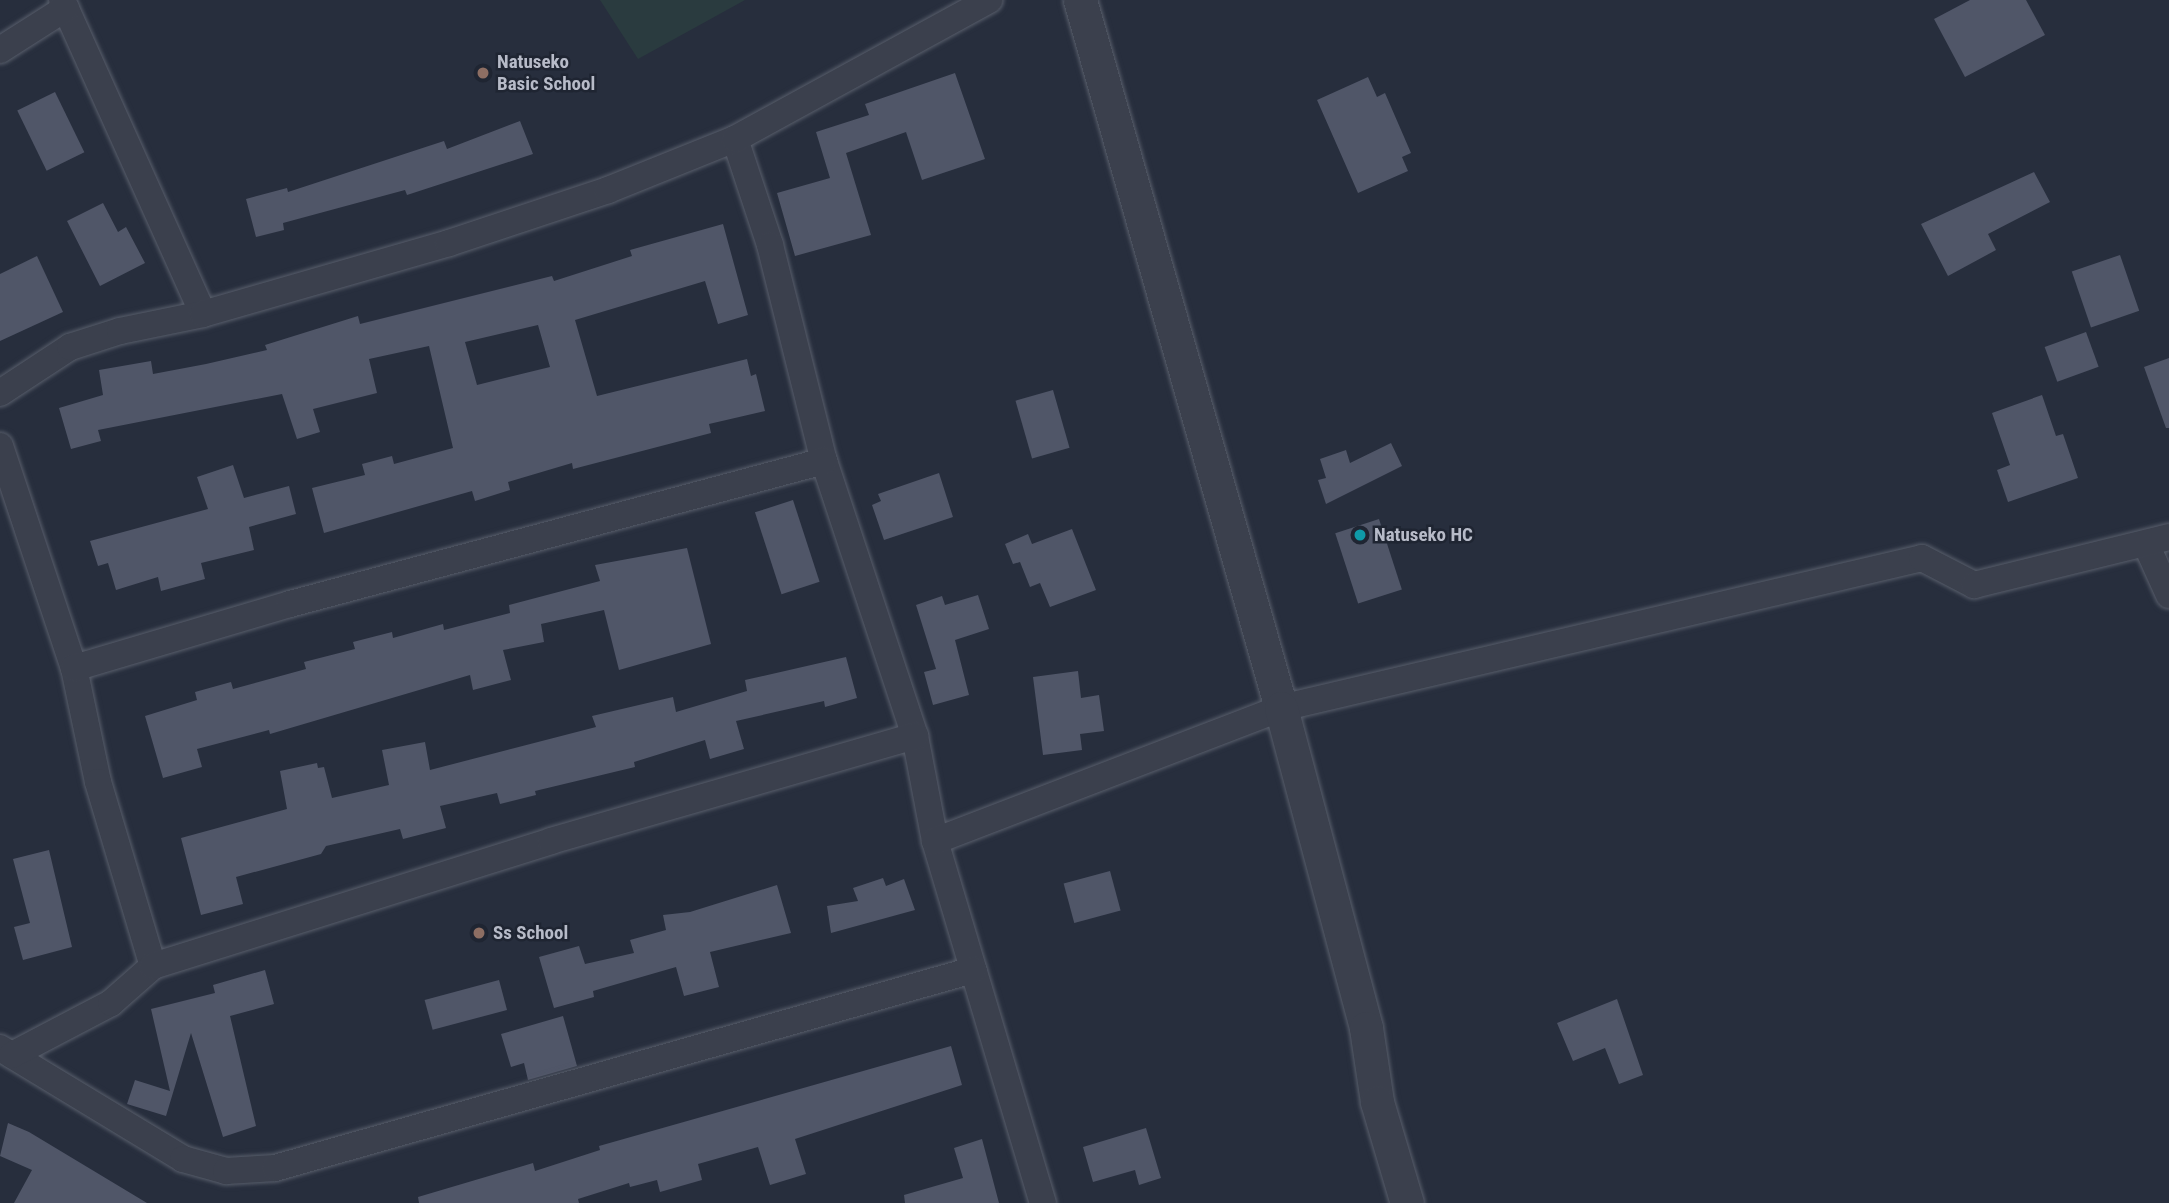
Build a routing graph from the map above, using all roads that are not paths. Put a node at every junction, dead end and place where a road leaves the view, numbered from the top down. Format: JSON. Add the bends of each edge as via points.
{"nodes":[{"id":1,"x":989,"y":0,"type":"edge"},
{"id":2,"x":1080,"y":0,"type":"edge"},
{"id":3,"x":64,"y":4,"type":"edge"},
{"id":4,"x":0,"y":50,"type":"edge"},
{"id":5,"x":735,"y":139,"type":"junction"},
{"id":6,"x":203,"y":314,"type":"junction"},
{"id":7,"x":0,"y":393,"type":"edge"},
{"id":8,"x":0,"y":446,"type":"edge"},
{"id":9,"x":824,"y":461,"type":"junction"},
{"id":10,"x":2157,"y":540,"type":"edge"},
{"id":11,"x":2169,"y":595,"type":"edge"},
{"id":12,"x":74,"y":668,"type":"junction"},
{"id":13,"x":1281,"y":708,"type":"junction"},
{"id":14,"x":915,"y":736,"type":"junction"},
{"id":15,"x":935,"y":841,"type":"junction"},
{"id":16,"x":153,"y":966,"type":"junction"},
{"id":17,"x":973,"y":970,"type":"junction"},
{"id":18,"x":6,"y":1052,"type":"edge"},
{"id":19,"x":1043,"y":1203,"type":"edge"},
{"id":20,"x":1407,"y":1203,"type":"edge"}],
"edges":[{"from":1,"to":5,"type":"street"},
{"from":2,"to":13,"type":"street"},
{"from":3,"to":4,"type":"street"},
{"from":3,"to":6,"type":"street"},
{"from":5,"to":6,"type":"street","via":[[608,190],[463,239]]},
{"from":5,"to":9,"type":"street","via":[[770,246]]},
{"from":6,"to":7,"type":"street","via":[[70,347]]},
{"from":8,"to":12,"type":"street"},
{"from":9,"to":12,"type":"street","via":[[328,593]]},
{"from":9,"to":14,"type":"street"},
{"from":10,"to":11,"type":"street"},
{"from":10,"to":13,"type":"street","via":[[1974,585],[1922,558]]},
{"from":12,"to":16,"type":"street","via":[[98,782]]},
{"from":13,"to":15,"type":"street"},
{"from":13,"to":20,"type":"street","via":[[1366,1028],[1377,1101]]},
{"from":14,"to":15,"type":"street"},
{"from":14,"to":16,"type":"street","via":[[551,841]]},
{"from":15,"to":17,"type":"street"},
{"from":16,"to":18,"type":"street","via":[[111,1003]]},
{"from":17,"to":18,"type":"street","via":[[275,1168],[226,1171],[183,1159]]},
{"from":17,"to":19,"type":"street"}]}
